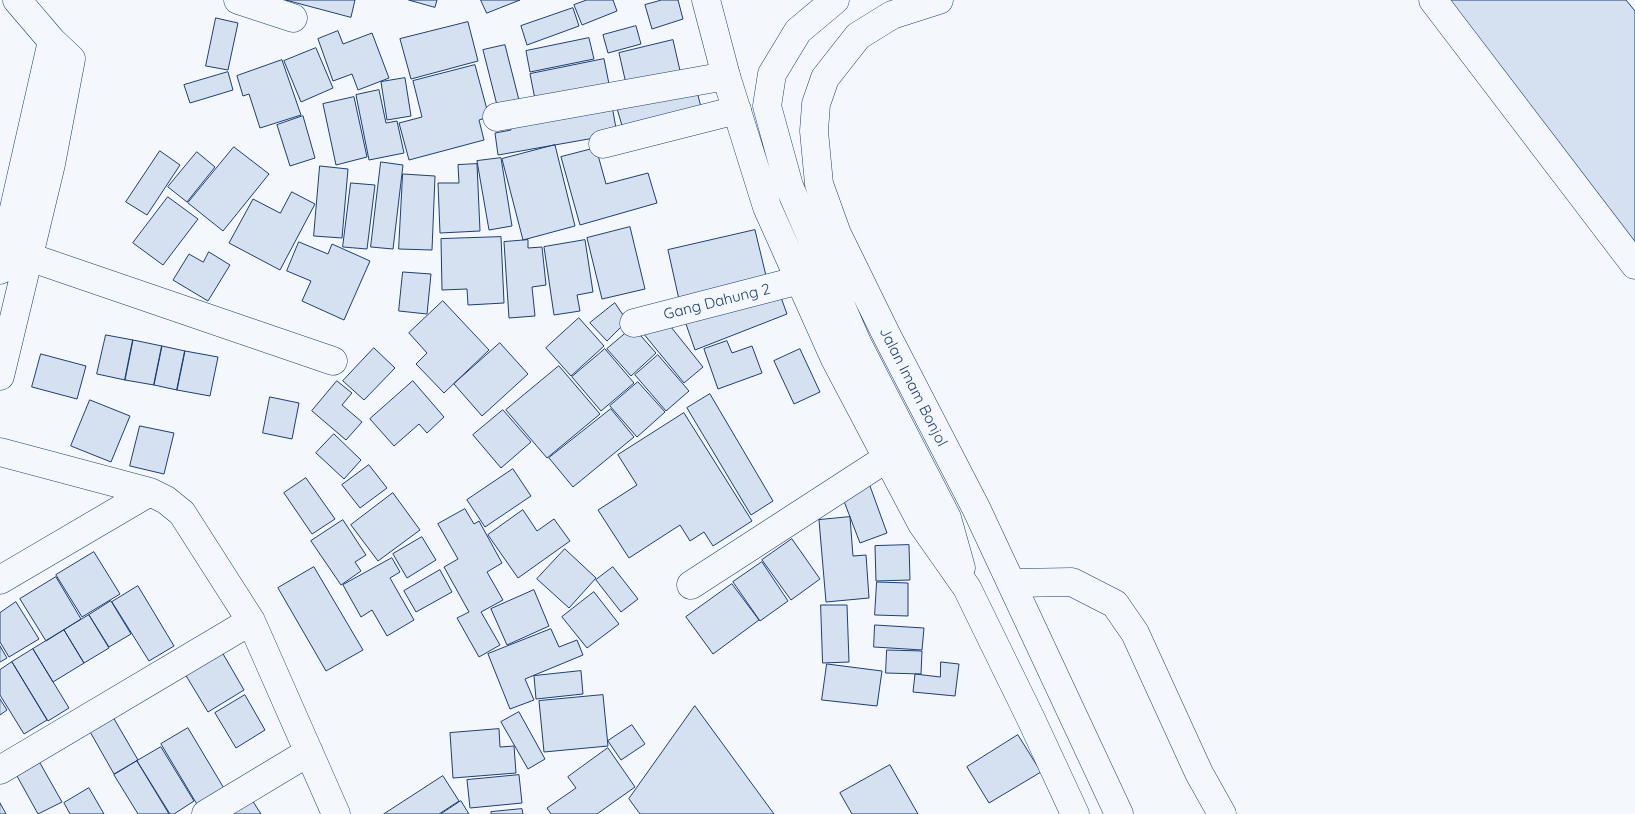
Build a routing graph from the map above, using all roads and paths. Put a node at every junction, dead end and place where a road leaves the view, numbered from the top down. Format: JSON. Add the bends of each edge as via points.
{"nodes":[{"id":1,"x":17,"y":0,"type":"edge"},
{"id":2,"x":238,"y":0,"type":"edge"},
{"id":3,"x":706,"y":0,"type":"edge"},
{"id":4,"x":835,"y":0,"type":"edge"},
{"id":5,"x":939,"y":0,"type":"edge"},
{"id":6,"x":1433,"y":0,"type":"edge"},
{"id":7,"x":292,"y":18,"type":"dead end"},
{"id":8,"x":726,"y":76,"type":"junction"},
{"id":9,"x":737,"y":110,"type":"junction"},
{"id":10,"x":497,"y":117,"type":"dead end"},
{"id":11,"x":603,"y":144,"type":"dead end"},
{"id":12,"x":39,"y":160,"type":"junction"},
{"id":13,"x":29,"y":257,"type":"junction"},
{"id":14,"x":1635,"y":265,"type":"edge"},
{"id":15,"x":0,"y":270,"type":"edge"},
{"id":16,"x":800,"y":280,"type":"junction"},
{"id":17,"x":634,"y":323,"type":"dead end"},
{"id":18,"x":4,"y":345,"type":"edge"},
{"id":19,"x":333,"y":361,"type":"dead end"},
{"id":20,"x":0,"y":376,"type":"edge"},
{"id":21,"x":0,"y":452,"type":"edge"},
{"id":22,"x":887,"y":458,"type":"junction"},
{"id":23,"x":150,"y":492,"type":"junction"},
{"id":24,"x":0,"y":580,"type":"edge"},
{"id":25,"x":1012,"y":583,"type":"junction"},
{"id":26,"x":691,"y":585,"type":"dead end"},
{"id":27,"x":971,"y":596,"type":"junction"},
{"id":28,"x":251,"y":621,"type":"junction"},
{"id":29,"x":309,"y":752,"type":"junction"},
{"id":30,"x":0,"y":770,"type":"edge"},
{"id":31,"x":206,"y":814,"type":"edge"},
{"id":32,"x":336,"y":814,"type":"edge"},
{"id":33,"x":1075,"y":814,"type":"edge"},
{"id":34,"x":1119,"y":814,"type":"edge"},
{"id":35,"x":1222,"y":814,"type":"edge"}],
"edges":[{"from":1,"to":12,"type":"main road","via":[[62,50]]},
{"from":2,"to":7,"type":"main road"},
{"from":3,"to":8,"type":"main road"},
{"from":4,"to":27,"type":"main road","via":[[798,31],[772,74],[767,106],[789,186],[858,345],[947,518]]},
{"from":5,"to":25,"type":"main road","name":"Jalan Imam Bonjol","via":[[892,14],[858,36],[825,78],[816,104],[814,131],[819,184],[837,234]]},
{"from":6,"to":14,"type":"main road"},
{"from":8,"to":9,"type":"main road"},
{"from":8,"to":10,"type":"main road"},
{"from":9,"to":11,"type":"main road"},
{"from":9,"to":16,"type":"main road","via":[[767,207]]},
{"from":12,"to":13,"type":"main road"},
{"from":12,"to":15,"type":"main road"},
{"from":13,"to":18,"type":"main road"},
{"from":13,"to":19,"type":"main road"},
{"from":16,"to":17,"type":"main road","name":"Gang Dahung 2"},
{"from":16,"to":22,"type":"main road","via":[[835,359]]},
{"from":18,"to":20,"type":"main road"},
{"from":21,"to":23,"type":"main road"},
{"from":22,"to":26,"type":"main road"},
{"from":22,"to":27,"type":"main road","via":[[922,524]]},
{"from":23,"to":24,"type":"main road"},
{"from":23,"to":28,"type":"main road","via":[[182,513]]},
{"from":25,"to":27,"type":"main road"},
{"from":25,"to":34,"type":"main road","name":"Jalan Imam Bonjol"},
{"from":25,"to":35,"type":"main road","via":[[1072,582],[1115,604],[1135,633],[1199,773]]},
{"from":27,"to":33,"type":"main road"},
{"from":28,"to":29,"type":"main road"},
{"from":28,"to":30,"type":"main road"},
{"from":29,"to":31,"type":"main road"},
{"from":29,"to":32,"type":"main road"}]}
